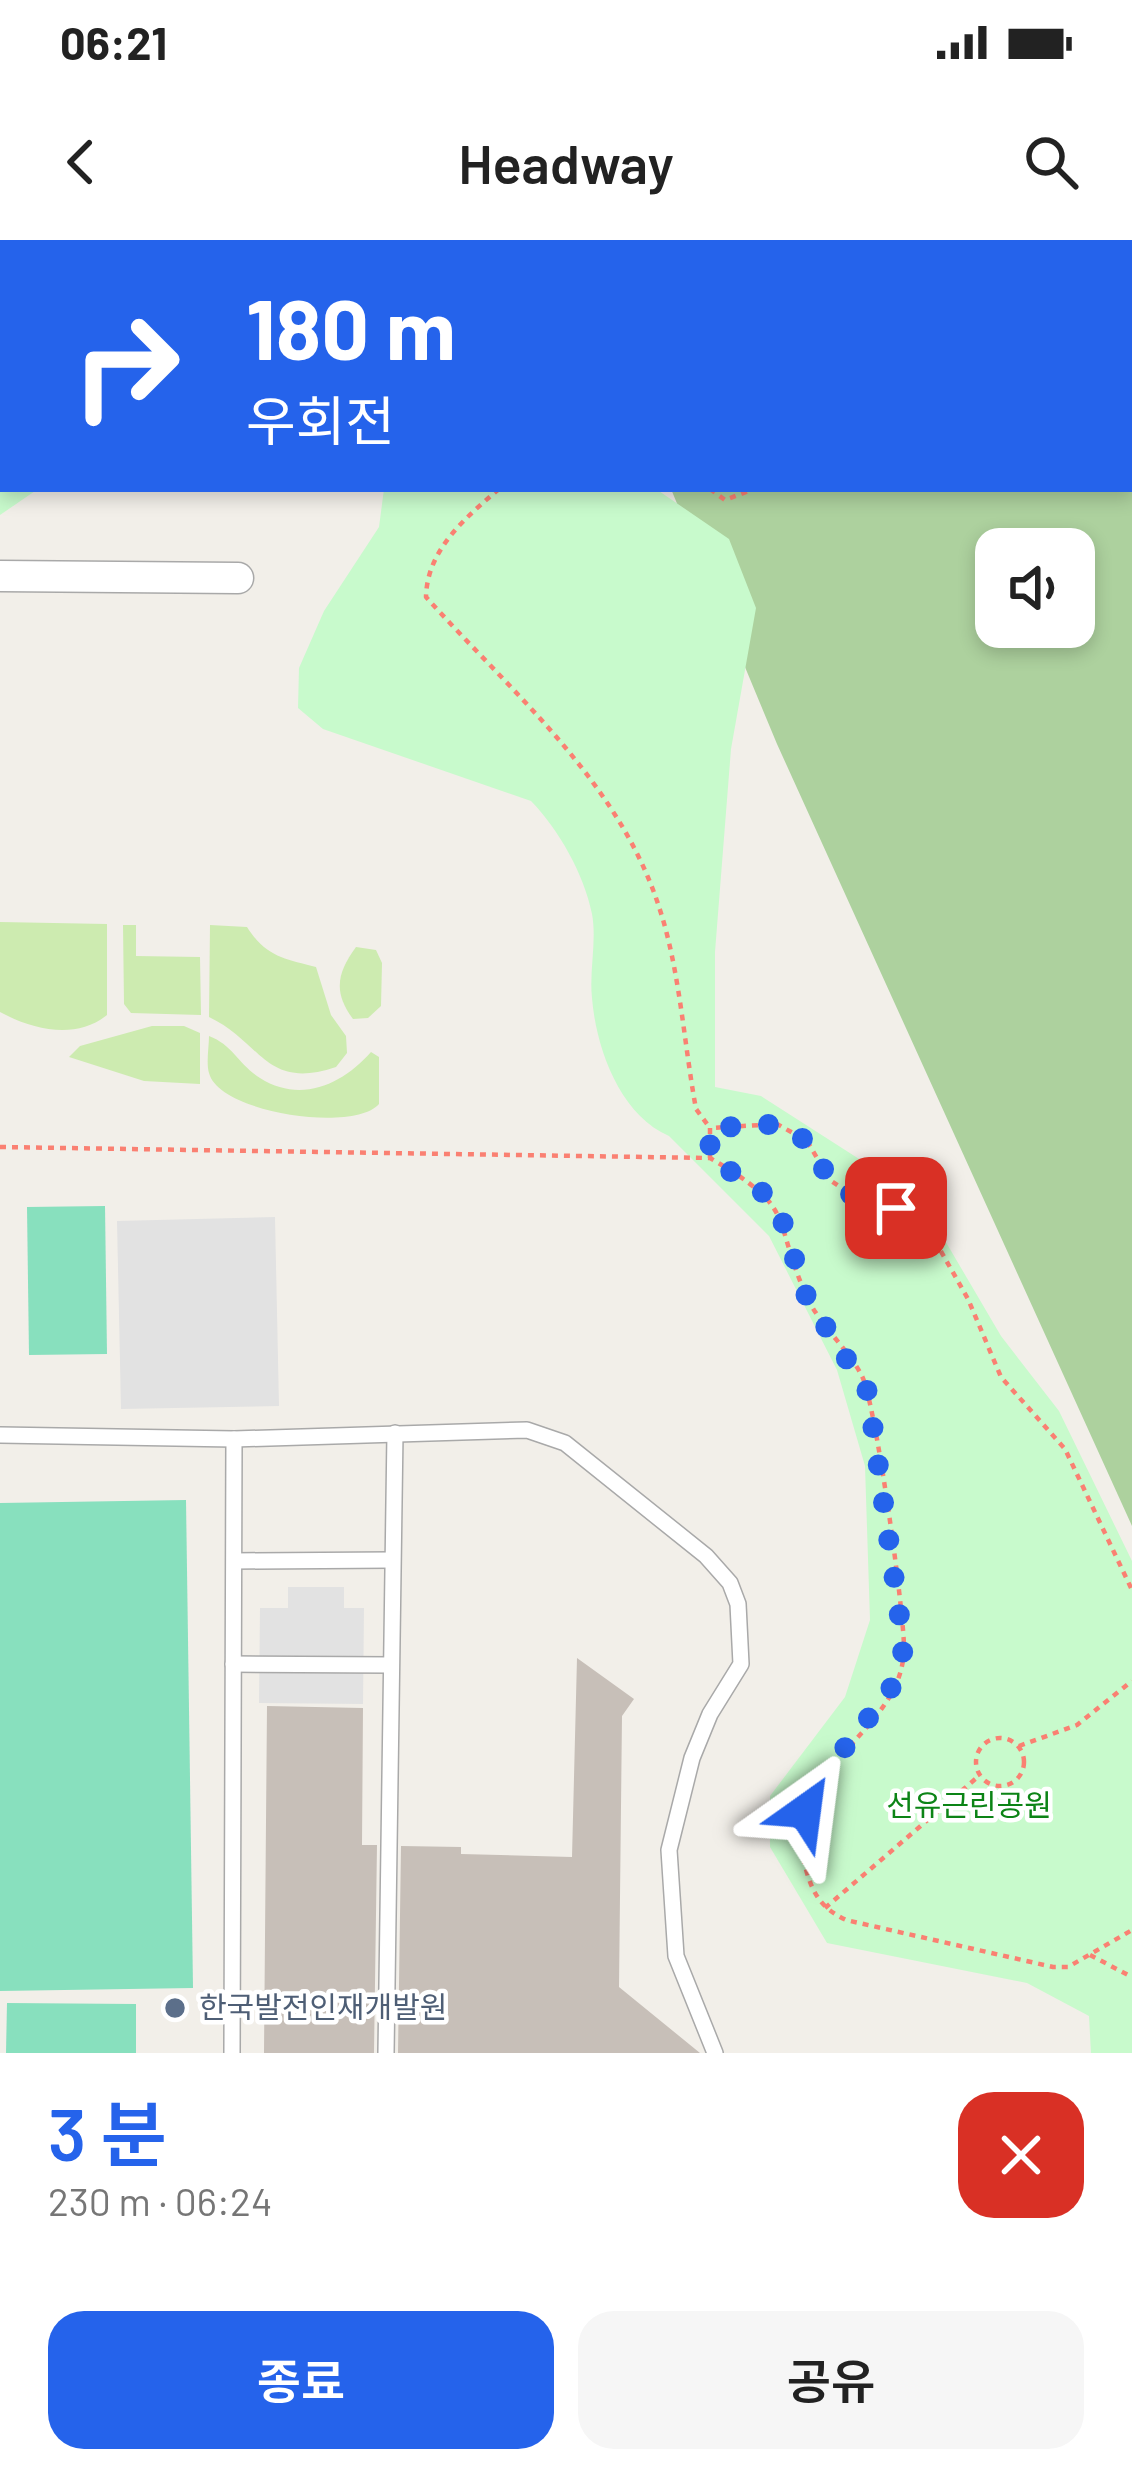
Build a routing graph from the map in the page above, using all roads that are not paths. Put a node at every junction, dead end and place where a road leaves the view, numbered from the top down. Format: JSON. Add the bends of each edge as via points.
{"nodes":[{"id":1,"x":0,"y":576,"type":"edge"},
{"id":2,"x":238,"y":578,"type":"dead end"},
{"id":3,"x":395,"y":1433,"type":"junction"},
{"id":4,"x":0,"y":1435,"type":"edge"},
{"id":5,"x":234,"y":1439,"type":"junction"},
{"id":6,"x":391,"y":1560,"type":"junction"},
{"id":7,"x":235,"y":1561,"type":"junction"},
{"id":8,"x":233,"y":1664,"type":"junction"},
{"id":9,"x":391,"y":1665,"type":"junction"},
{"id":10,"x":232,"y":2053,"type":"edge"},
{"id":11,"x":386,"y":2053,"type":"edge"},
{"id":12,"x":715,"y":2053,"type":"edge"}],
"edges":[{"from":1,"to":2,"type":"street"},
{"from":3,"to":5,"type":"lane"},
{"from":3,"to":6,"type":"lane"},
{"from":3,"to":12,"type":"lane","via":[[526,1430],[566,1443],[730,1583],[741,1664],[692,1758],[669,1850],[676,1956]]},
{"from":4,"to":5,"type":"lane"},
{"from":5,"to":7,"type":"lane"},
{"from":6,"to":7,"type":"lane"},
{"from":6,"to":9,"type":"lane"},
{"from":7,"to":8,"type":"lane"},
{"from":8,"to":9,"type":"lane"},
{"from":8,"to":10,"type":"lane"},
{"from":9,"to":11,"type":"lane"}]}
